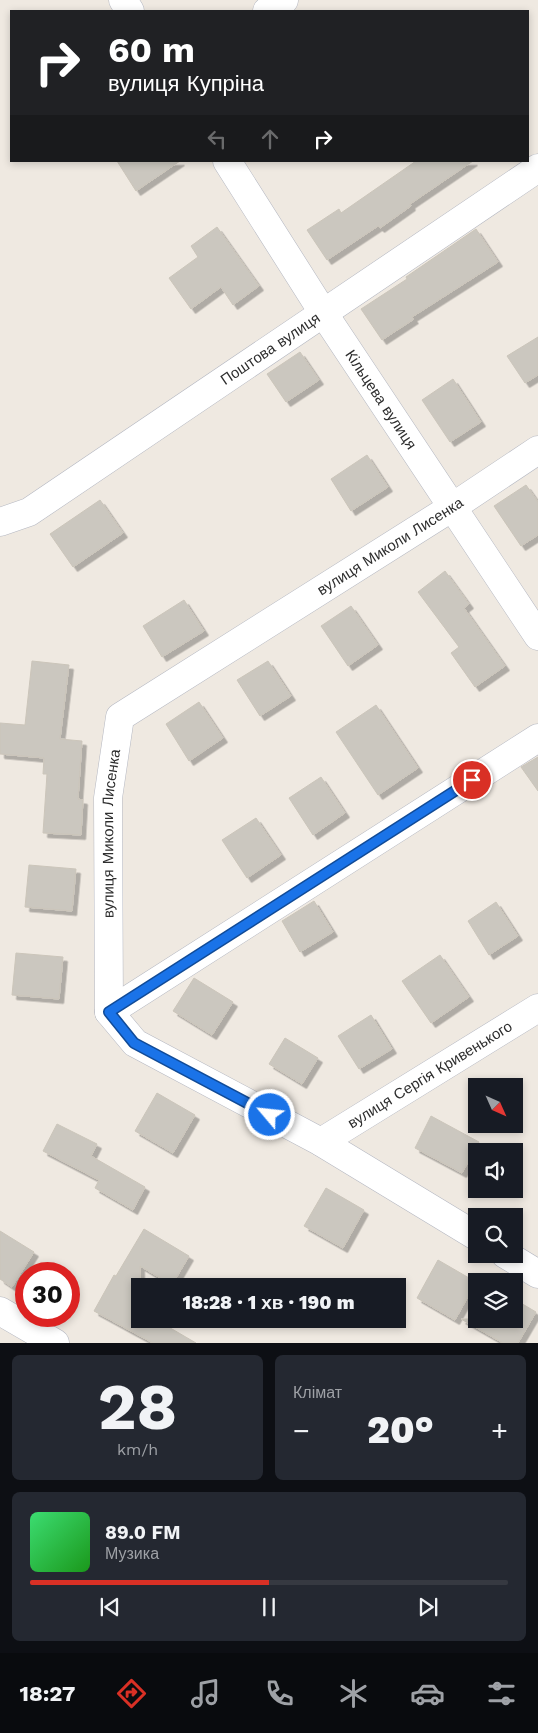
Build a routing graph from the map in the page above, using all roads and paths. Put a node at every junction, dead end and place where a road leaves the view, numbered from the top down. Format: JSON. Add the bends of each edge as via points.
{"nodes":[{"id":1,"x":284,"y":0,"type":"edge"},
{"id":2,"x":269,"y":10,"type":"edge"},
{"id":3,"x":228,"y":162,"type":"edge"},
{"id":4,"x":538,"y":168,"type":"edge"},
{"id":5,"x":324,"y":314,"type":"junction"},
{"id":6,"x":538,"y":450,"type":"edge"},
{"id":7,"x":451,"y":508,"type":"junction"},
{"id":8,"x":0,"y":522,"type":"edge"},
{"id":9,"x":538,"y":636,"type":"edge"},
{"id":10,"x":538,"y":738,"type":"edge"},
{"id":11,"x":538,"y":1008,"type":"edge"},
{"id":12,"x":109,"y":1012,"type":"junction"},
{"id":13,"x":321,"y":1142,"type":"junction"},
{"id":14,"x":468,"y":1231,"type":"edge"},
{"id":15,"x":520,"y":1263,"type":"edge"},
{"id":16,"x":538,"y":1274,"type":"edge"},
{"id":17,"x":0,"y":1311,"type":"edge"},
{"id":18,"x":55,"y":1343,"type":"edge"}],
"edges":[{"from":1,"to":2,"type":"street"},
{"from":3,"to":5,"type":"street","name":"Кільцева вулиця"},
{"from":4,"to":5,"type":"street","name":"Поштова вулиця"},
{"from":5,"to":7,"type":"street","name":"Кільцева вулиця"},
{"from":5,"to":8,"type":"street","name":"Поштова вулиця","via":[[29,512]]},
{"from":6,"to":7,"type":"street","name":"вулиця Миколи Лисенка"},
{"from":7,"to":9,"type":"street","name":"Кільцева вулиця"},
{"from":7,"to":12,"type":"street","name":"вулиця Миколи Лисенка","via":[[120,717],[108,798]]},
{"from":10,"to":12,"type":"street"},
{"from":11,"to":13,"type":"street","name":"вулиця Сергія Кривенького"},
{"from":12,"to":13,"type":"street","via":[[134,1043]]},
{"from":13,"to":14,"type":"street"},
{"from":15,"to":16,"type":"street"},
{"from":17,"to":18,"type":"street"}]}
